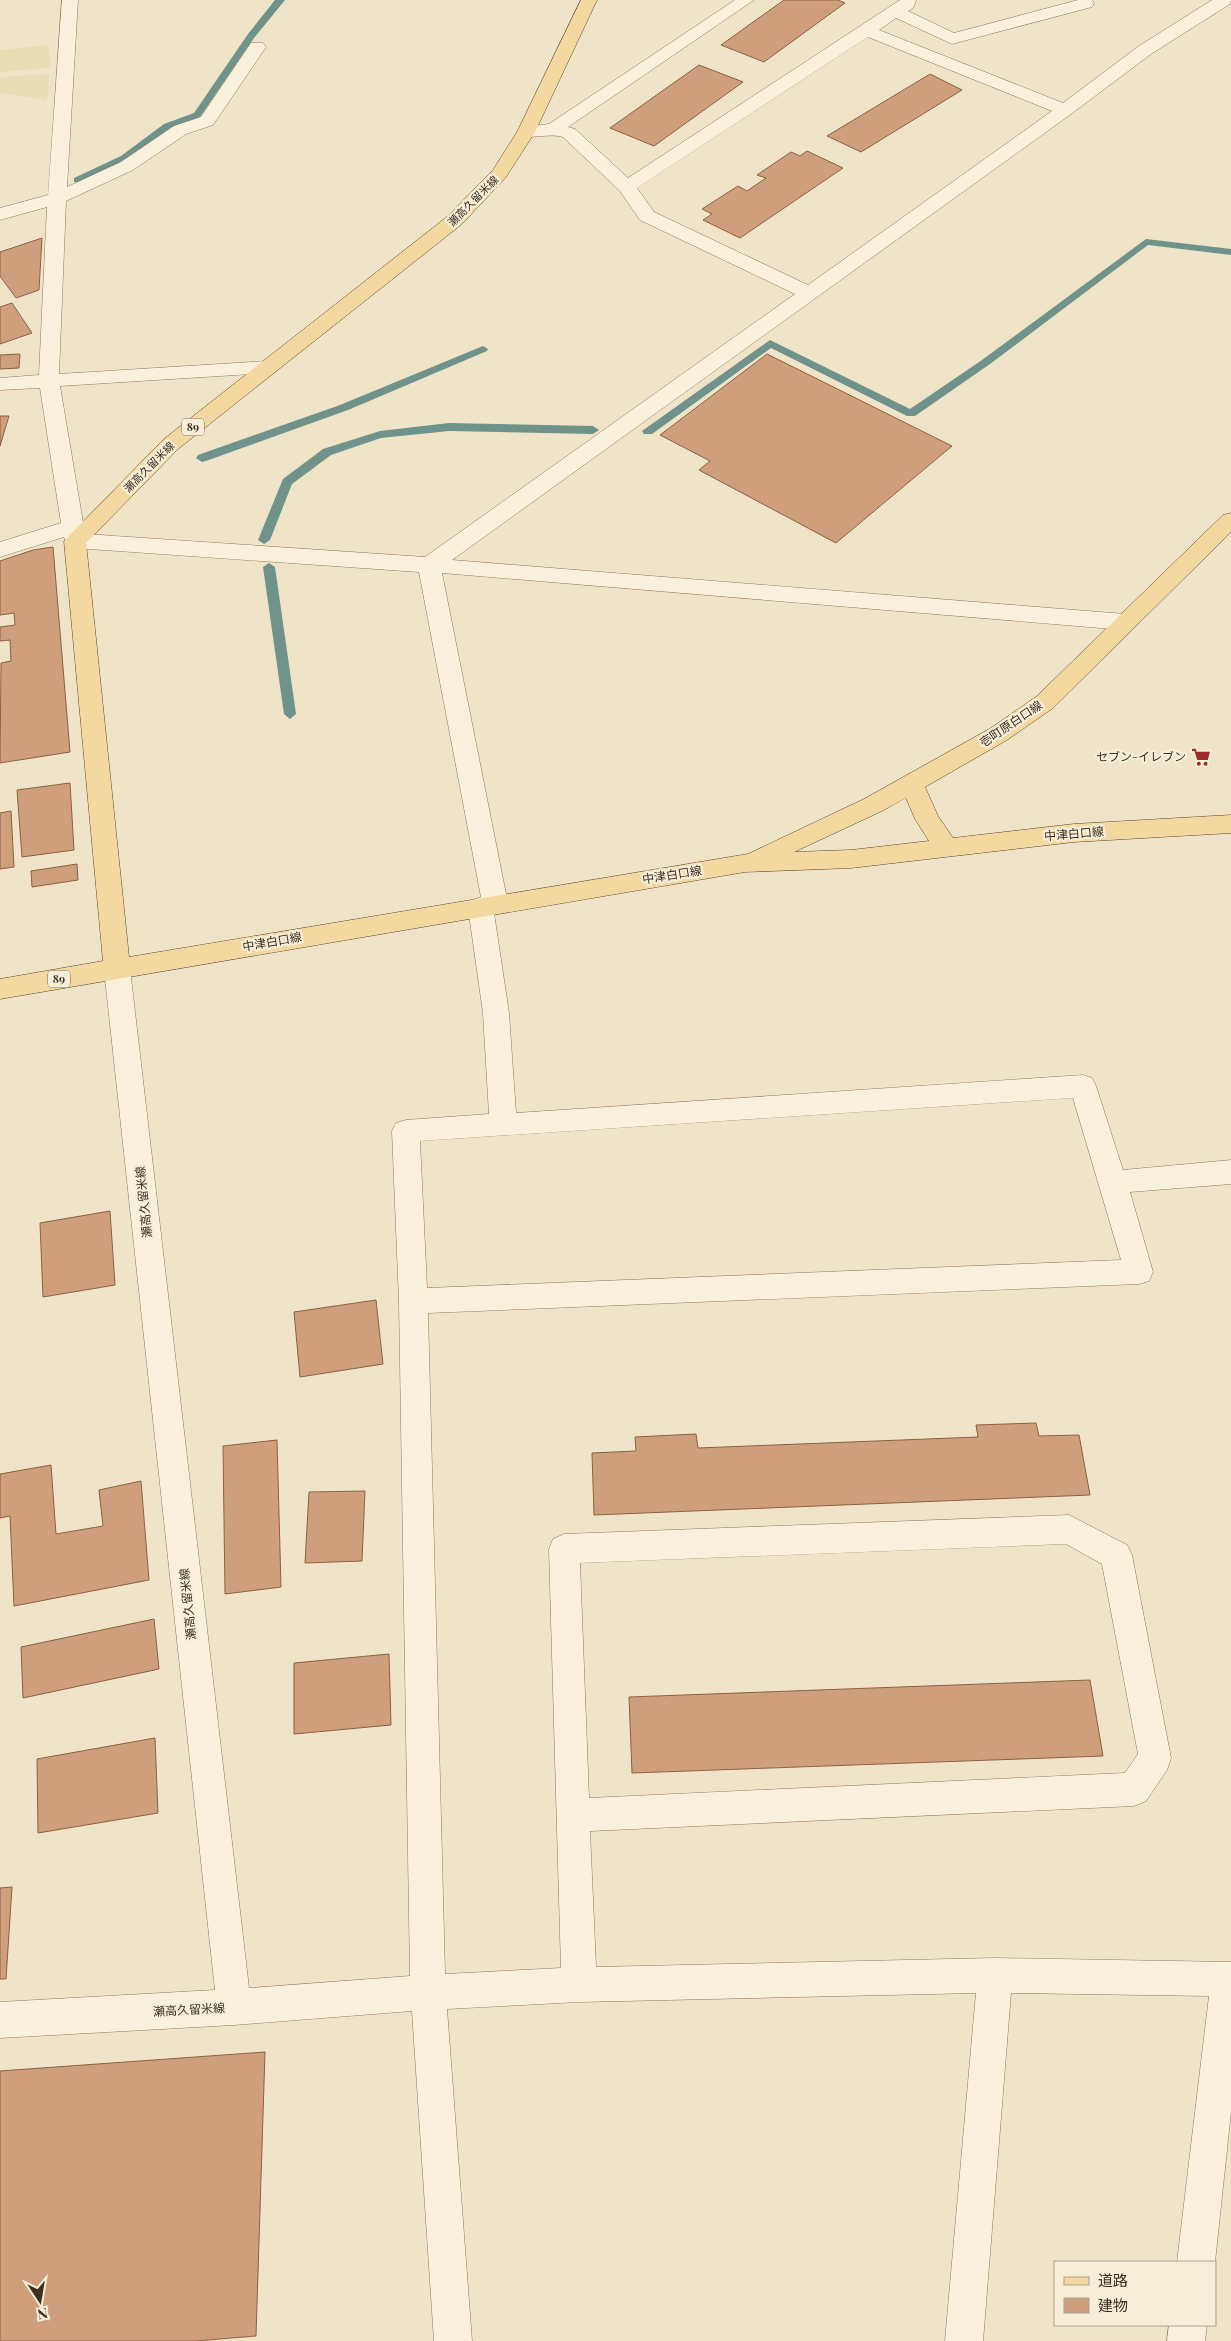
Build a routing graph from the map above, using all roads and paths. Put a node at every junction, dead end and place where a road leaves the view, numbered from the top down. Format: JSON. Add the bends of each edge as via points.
{"nodes":[{"id":1,"x":70,"y":0,"type":"edge"},
{"id":2,"x":589,"y":0,"type":"edge"},
{"id":3,"x":746,"y":0,"type":"edge"},
{"id":4,"x":908,"y":0,"type":"edge"},
{"id":5,"x":1224,"y":0,"type":"edge"},
{"id":6,"x":1086,"y":3,"type":"dead end"},
{"id":7,"x":895,"y":11,"type":"junction"},
{"id":8,"x":864,"y":30,"type":"junction"},
{"id":9,"x":257,"y":47,"type":"dead end"},
{"id":10,"x":1065,"y":110,"type":"junction"},
{"id":11,"x":554,"y":130,"type":"junction"},
{"id":12,"x":526,"y":132,"type":"junction"},
{"id":13,"x":627,"y":187,"type":"junction"},
{"id":14,"x":57,"y":198,"type":"junction"},
{"id":15,"x":0,"y":214,"type":"edge"},
{"id":16,"x":808,"y":293,"type":"junction"},
{"id":17,"x":268,"y":367,"type":"junction"},
{"id":18,"x":48,"y":381,"type":"junction"},
{"id":19,"x":0,"y":384,"type":"edge"},
{"id":20,"x":1231,"y":520,"type":"edge"},
{"id":21,"x":74,"y":534,"type":"junction"},
{"id":22,"x":0,"y":550,"type":"edge"},
{"id":23,"x":429,"y":565,"type":"junction"},
{"id":24,"x":1125,"y":622,"type":"junction"},
{"id":25,"x":912,"y":784,"type":"junction"},
{"id":26,"x":1231,"y":824,"type":"edge"},
{"id":27,"x":947,"y":848,"type":"junction"},
{"id":28,"x":745,"y":863,"type":"junction"},
{"id":29,"x":488,"y":906,"type":"junction"},
{"id":30,"x":118,"y":969,"type":"junction"},
{"id":31,"x":0,"y":989,"type":"edge"},
{"id":32,"x":503,"y":1124,"type":"junction"},
{"id":33,"x":1231,"y":1172,"type":"edge"},
{"id":34,"x":1113,"y":1182,"type":"junction"},
{"id":35,"x":413,"y":1301,"type":"junction"},
{"id":36,"x":573,"y":1815,"type":"junction"},
{"id":37,"x":995,"y":1975,"type":"junction"},
{"id":38,"x":1230,"y":1979,"type":"edge"},
{"id":39,"x":579,"y":1985,"type":"junction"},
{"id":40,"x":428,"y":1992,"type":"junction"},
{"id":41,"x":234,"y":2008,"type":"junction"},
{"id":42,"x":0,"y":2020,"type":"edge"},
{"id":43,"x":1196,"y":2261,"type":"edge"},
{"id":44,"x":1188,"y":2326,"type":"edge"},
{"id":45,"x":453,"y":2341,"type":"edge"},
{"id":46,"x":964,"y":2341,"type":"edge"},
{"id":47,"x":1186,"y":2341,"type":"edge"}],
"edges":[{"from":1,"to":14,"type":"street"},
{"from":2,"to":12,"type":"main road","name":"瀬高久留米線","number":"89"},
{"from":3,"to":11,"type":"street"},
{"from":4,"to":7,"type":"street"},
{"from":5,"to":10,"type":"street","via":[[1145,50]]},
{"from":6,"to":7,"type":"street","via":[[952,40]]},
{"from":7,"to":8,"type":"street"},
{"from":8,"to":10,"type":"street"},
{"from":8,"to":13,"type":"street"},
{"from":9,"to":14,"type":"street","via":[[207,121],[180,130],[126,166]]},
{"from":10,"to":16,"type":"street"},
{"from":11,"to":12,"type":"street"},
{"from":11,"to":13,"type":"street","via":[[569,133]]},
{"from":12,"to":17,"type":"main road","name":"瀬高久留米線","number":"89","via":[[500,173],[455,220]]},
{"from":13,"to":16,"type":"street","via":[[647,216]]},
{"from":14,"to":15,"type":"street"},
{"from":14,"to":18,"type":"street"},
{"from":16,"to":23,"type":"street"},
{"from":17,"to":18,"type":"street"},
{"from":17,"to":21,"type":"main road","name":"瀬高久留米線","number":"89","via":[[171,444]]},
{"from":18,"to":19,"type":"street"},
{"from":18,"to":21,"type":"street"},
{"from":20,"to":24,"type":"main road","name":"壱町原白口線"},
{"from":21,"to":22,"type":"street"},
{"from":21,"to":23,"type":"street"},
{"from":21,"to":30,"type":"main road","name":"瀬高久留米線"},
{"from":23,"to":24,"type":"street"},
{"from":23,"to":29,"type":"street"},
{"from":24,"to":25,"type":"main road","name":"壱町原白口線","via":[[1045,702],[999,734]]},
{"from":25,"to":27,"type":"main road","via":[[927,819]]},
{"from":25,"to":28,"type":"main road","name":"壱町原白口線"},
{"from":26,"to":27,"type":"main road","name":"中津白口線","via":[[1074,833]]},
{"from":27,"to":28,"type":"main road","name":"中津白口線","via":[[851,859]]},
{"from":28,"to":29,"type":"main road","name":"中津白口線"},
{"from":29,"to":30,"type":"main road","name":"中津白口線"},
{"from":29,"to":32,"type":"street"},
{"from":30,"to":31,"type":"main road","number":"89"},
{"from":30,"to":41,"type":"street","name":"瀬高久留米線"},
{"from":32,"to":34,"type":"street","via":[[1083,1086]]},
{"from":32,"to":35,"type":"street","via":[[406,1131]]},
{"from":33,"to":34,"type":"street"},
{"from":34,"to":35,"type":"street","via":[[1139,1272]]},
{"from":35,"to":40,"type":"street"},
{"from":36,"to":36,"type":"street","via":[[1134,1789],[1155,1758],[1116,1555],[1069,1529],[564,1549]]},
{"from":36,"to":39,"type":"street"},
{"from":37,"to":38,"type":"street"},
{"from":37,"to":39,"type":"street"},
{"from":37,"to":46,"type":"street"},
{"from":38,"to":43,"type":"street"},
{"from":39,"to":40,"type":"street"},
{"from":40,"to":41,"type":"street"},
{"from":40,"to":45,"type":"street"},
{"from":41,"to":42,"type":"street","name":"瀬高久留米線"},
{"from":44,"to":47,"type":"street"}]}
